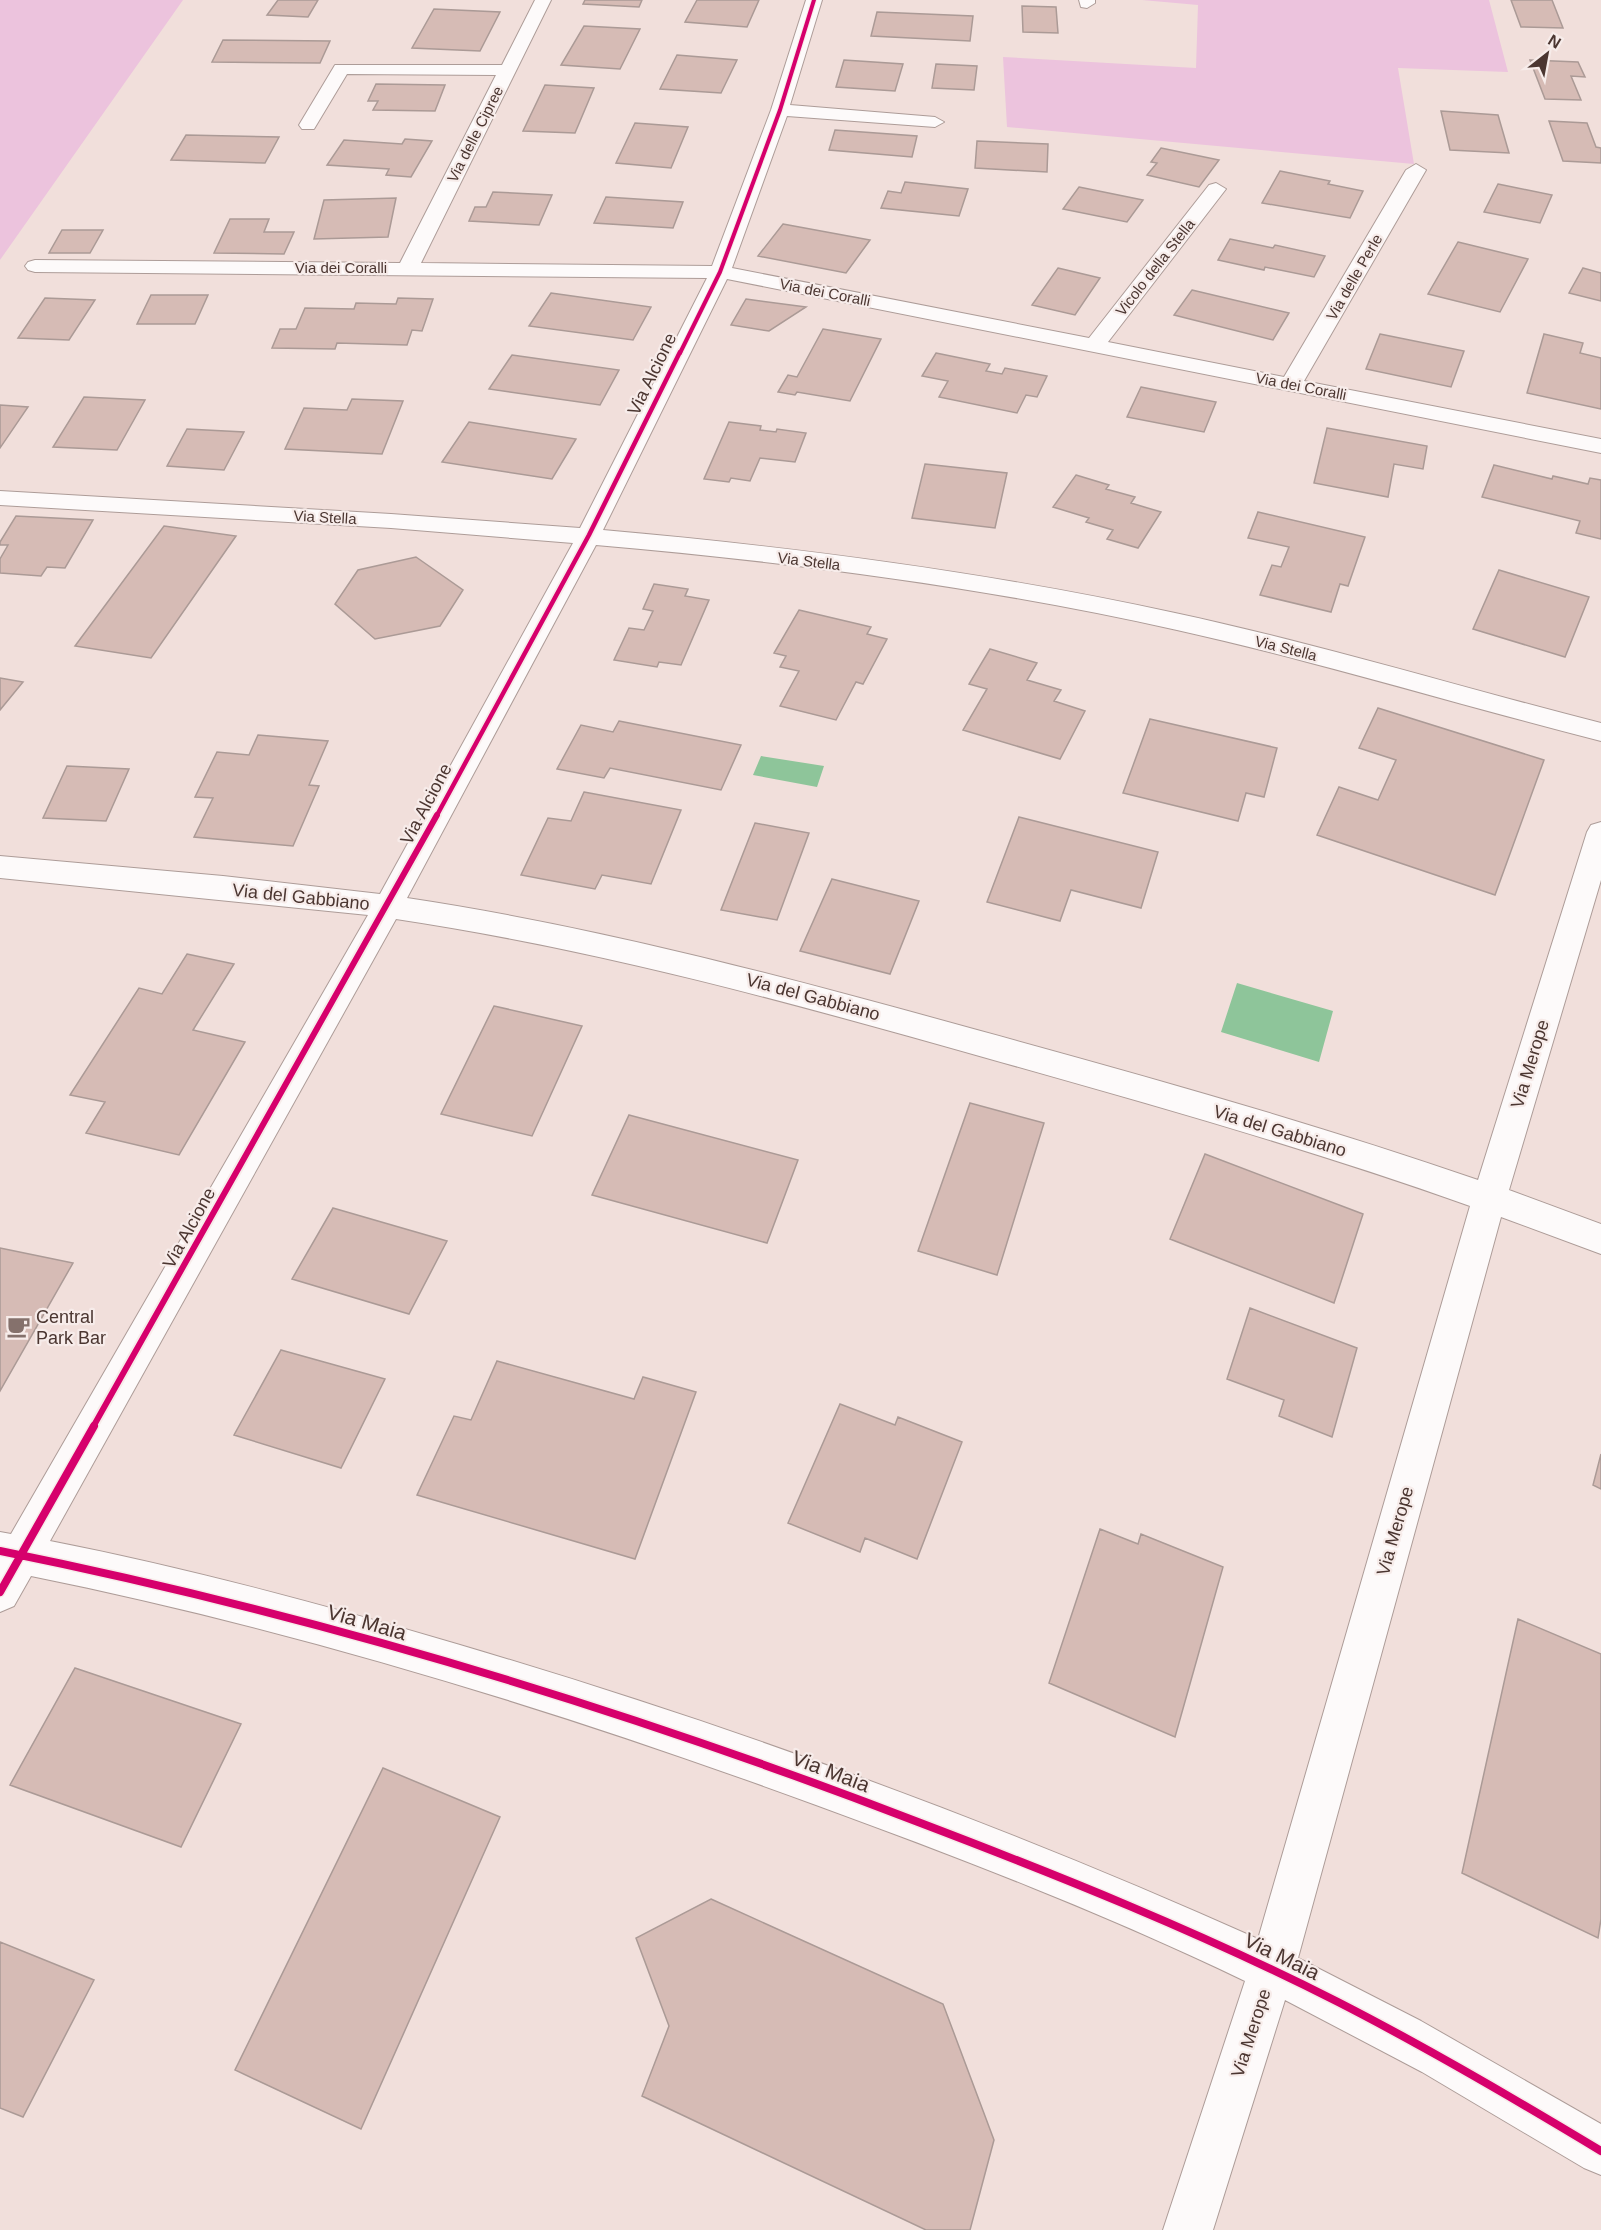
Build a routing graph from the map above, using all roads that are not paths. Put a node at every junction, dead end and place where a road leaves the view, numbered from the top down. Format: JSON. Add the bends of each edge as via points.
{"nodes":[{"id":1,"x":543,"y":0,"type":"edge"},
{"id":2,"x":814,"y":0,"type":"edge"},
{"id":3,"x":508,"y":70,"type":"junction"},
{"id":4,"x":780,"y":110,"type":"junction"},
{"id":5,"x":935,"y":122,"type":"dead end"},
{"id":6,"x":308,"y":125,"type":"dead end"},
{"id":7,"x":1416,"y":170,"type":"dead end"},
{"id":8,"x":1216,"y":189,"type":"dead end"},
{"id":9,"x":35,"y":266,"type":"dead end"},
{"id":10,"x":408,"y":268,"type":"junction"},
{"id":11,"x":720,"y":272,"type":"junction"},
{"id":12,"x":1095,"y":345,"type":"junction"},
{"id":13,"x":1291,"y":384,"type":"junction"},
{"id":14,"x":1601,"y":446,"type":"edge"},
{"id":15,"x":0,"y":498,"type":"edge"},
{"id":16,"x":589,"y":535,"type":"junction"},
{"id":17,"x":1601,"y":732,"type":"edge"},
{"id":18,"x":1601,"y":832,"type":"edge"},
{"id":19,"x":0,"y":867,"type":"edge"},
{"id":20,"x":388,"y":906,"type":"junction"},
{"id":21,"x":1490,"y":1196,"type":"junction"},
{"id":22,"x":1601,"y":1239,"type":"edge"},
{"id":23,"x":10,"y":1553,"type":"edge"},
{"id":24,"x":0,"y":1592,"type":"edge"},
{"id":25,"x":1272,"y":1969,"type":"junction"},
{"id":26,"x":1601,"y":2151,"type":"edge"},
{"id":27,"x":1188,"y":2230,"type":"edge"}],
"edges":[{"from":1,"to":3,"type":"street","name":"Via delle Cipree"},
{"from":2,"to":4,"type":"street","name":"Via Alcione"},
{"from":3,"to":6,"type":"street","via":[[341,69]]},
{"from":3,"to":10,"type":"street","name":"Via delle Cipree"},
{"from":4,"to":5,"type":"street"},
{"from":4,"to":11,"type":"street","name":"Via Alcione"},
{"from":7,"to":13,"type":"street","name":"Via delle Perle"},
{"from":8,"to":12,"type":"street","name":"Vicolo della Stella"},
{"from":9,"to":10,"type":"street","name":"Via dei Coralli"},
{"from":10,"to":11,"type":"street","name":"Via dei Coralli"},
{"from":11,"to":12,"type":"street","name":"Via dei Coralli"},
{"from":11,"to":16,"type":"street","name":"Via Alcione"},
{"from":12,"to":13,"type":"street","name":"Via dei Coralli"},
{"from":13,"to":14,"type":"street","name":"Via dei Coralli"},
{"from":15,"to":16,"type":"street","name":"Via Stella"},
{"from":16,"to":17,"type":"street","name":"Via Stella","via":[[914,575],[1069,600],[1266,643]]},
{"from":16,"to":20,"type":"street","name":"Via Alcione"},
{"from":18,"to":21,"type":"street","name":"Via Merope"},
{"from":19,"to":20,"type":"street","name":"Via del Gabbiano"},
{"from":20,"to":21,"type":"street","name":"Via del Gabbiano","via":[[508,926],[759,983],[1149,1091]]},
{"from":20,"to":23,"type":"street","name":"Via Alcione"},
{"from":21,"to":22,"type":"street","name":"Via del Gabbiano"},
{"from":21,"to":25,"type":"street","name":"Via Merope"},
{"from":23,"to":24,"type":"street","name":"Via Alcione"},
{"from":23,"to":25,"type":"street","name":"Via Maia","via":[[308,1623],[612,1711],[721,1747],[1111,1897]]},
{"from":25,"to":26,"type":"street","name":"Via Maia","via":[[1440,2057]]},
{"from":25,"to":27,"type":"street","name":"Via Merope"}]}
